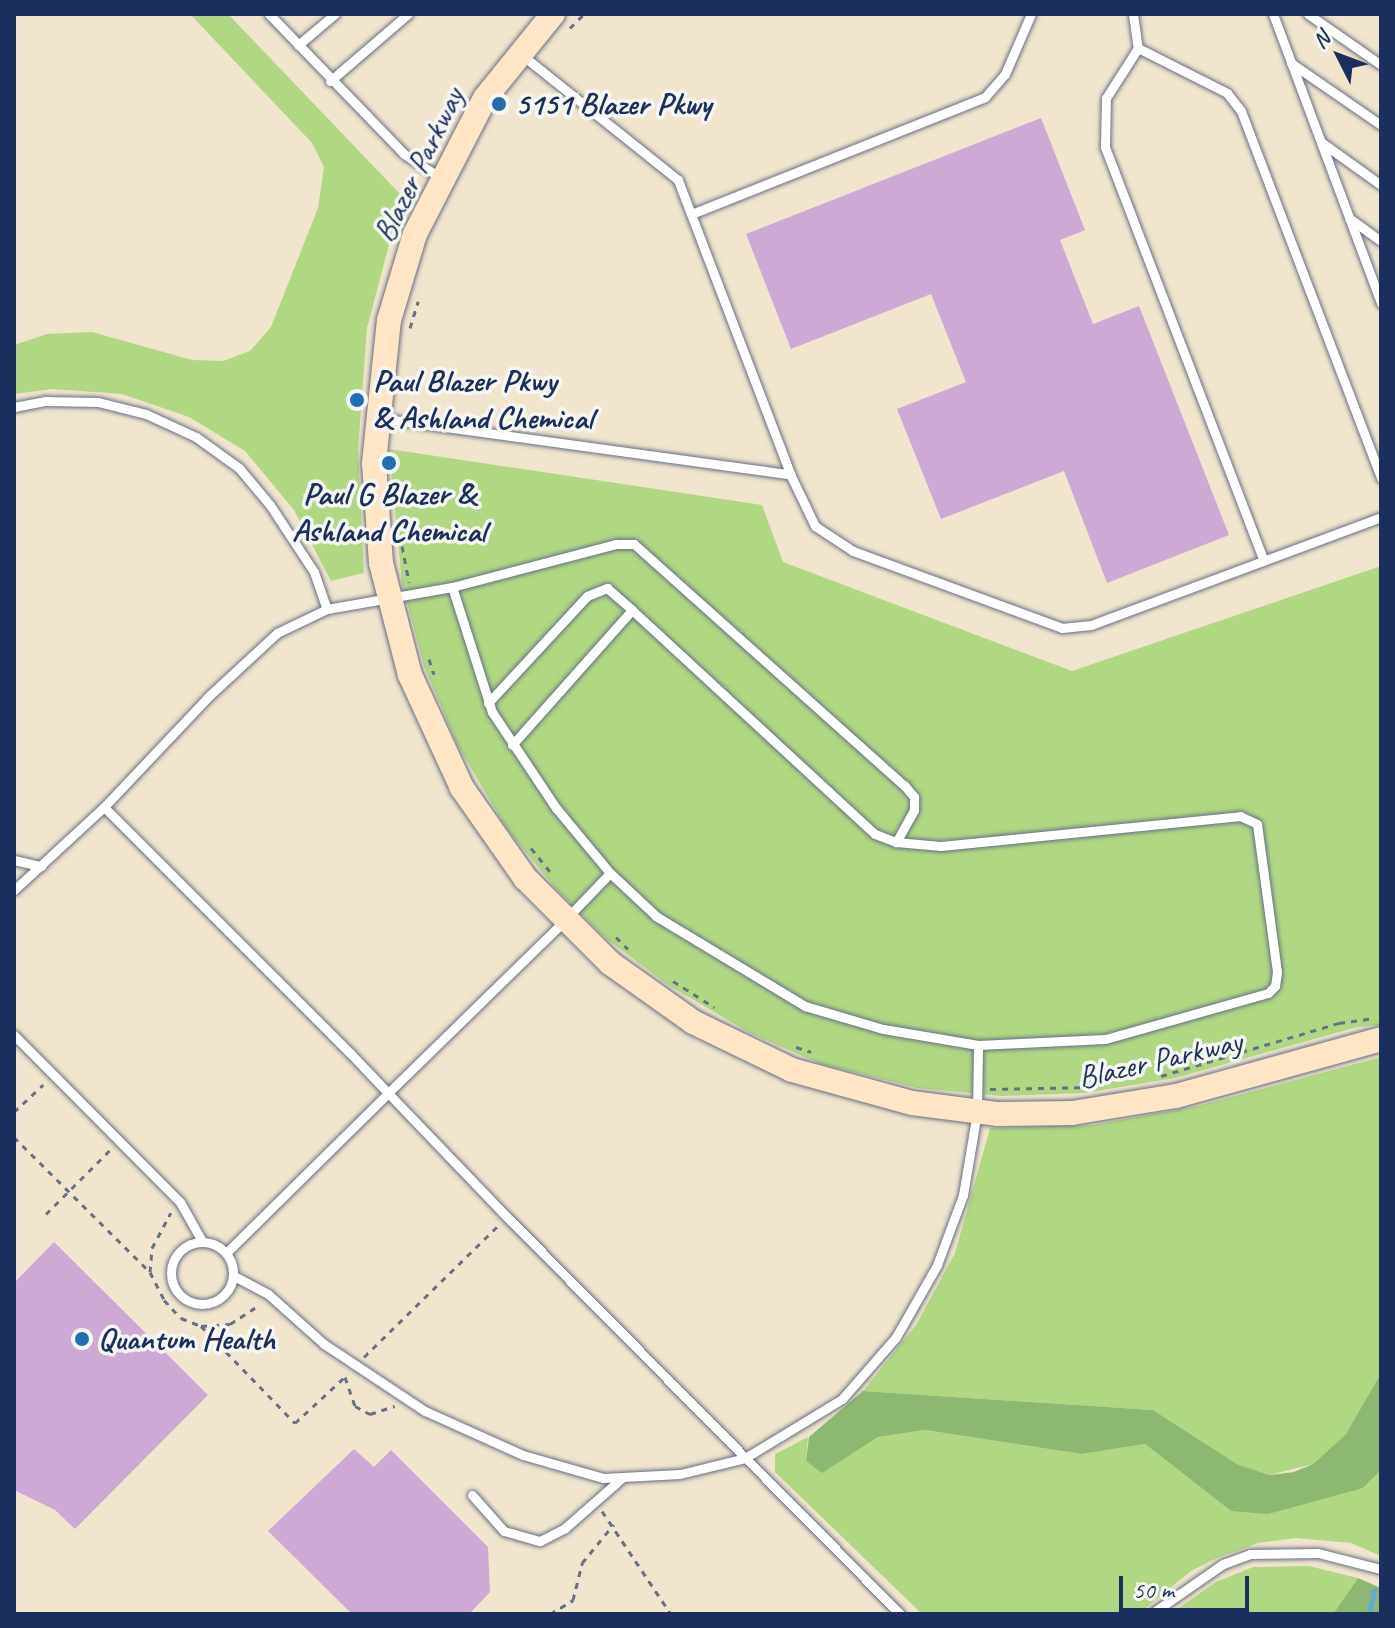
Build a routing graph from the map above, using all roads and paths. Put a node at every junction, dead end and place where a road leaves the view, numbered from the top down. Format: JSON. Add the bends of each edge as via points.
{"nodes":[{"id":1,"x":269,"y":14,"type":"edge"},
{"id":2,"x":335,"y":14,"type":"edge"},
{"id":3,"x":408,"y":14,"type":"edge"},
{"id":4,"x":584,"y":14,"type":"edge"},
{"id":5,"x":1031,"y":14,"type":"edge"},
{"id":6,"x":1133,"y":14,"type":"edge"},
{"id":7,"x":1273,"y":14,"type":"edge"},
{"id":8,"x":1308,"y":14,"type":"edge"},
{"id":9,"x":560,"y":23,"type":"edge"},
{"id":10,"x":298,"y":45,"type":"junction"},
{"id":11,"x":1138,"y":48,"type":"junction"},
{"id":12,"x":519,"y":53,"type":"junction"},
{"id":13,"x":1291,"y":63,"type":"junction"},
{"id":14,"x":1381,"y":65,"type":"edge"},
{"id":15,"x":330,"y":81,"type":"junction"},
{"id":16,"x":1381,"y":125,"type":"edge"},
{"id":17,"x":1321,"y":142,"type":"junction"},
{"id":18,"x":441,"y":178,"type":"junction"},
{"id":19,"x":1381,"y":185,"type":"edge"},
{"id":20,"x":694,"y":213,"type":"junction"},
{"id":21,"x":1349,"y":218,"type":"junction"},
{"id":22,"x":1381,"y":241,"type":"edge"},
{"id":23,"x":422,"y":288,"type":"dead end"},
{"id":24,"x":1381,"y":303,"type":"edge"},
{"id":25,"x":410,"y":329,"type":"dead end"},
{"id":26,"x":14,"y":407,"type":"edge"},
{"id":27,"x":375,"y":418,"type":"junction"},
{"id":28,"x":790,"y":474,"type":"junction"},
{"id":29,"x":1381,"y":478,"type":"edge"},
{"id":30,"x":1381,"y":517,"type":"edge"},
{"id":31,"x":401,"y":530,"type":"dead end"},
{"id":32,"x":1264,"y":561,"type":"junction"},
{"id":33,"x":452,"y":587,"type":"junction"},
{"id":34,"x":401,"y":597,"type":"junction"},
{"id":35,"x":327,"y":609,"type":"junction"},
{"id":36,"x":632,"y":610,"type":"junction"},
{"id":37,"x":425,"y":647,"type":"dead end"},
{"id":38,"x":437,"y":686,"type":"dead end"},
{"id":39,"x":488,"y":703,"type":"junction"},
{"id":40,"x":512,"y":745,"type":"junction"},
{"id":41,"x":104,"y":807,"type":"junction"},
{"id":42,"x":525,"y":841,"type":"dead end"},
{"id":43,"x":896,"y":842,"type":"junction"},
{"id":44,"x":14,"y":860,"type":"edge"},
{"id":45,"x":41,"y":866,"type":"junction"},
{"id":46,"x":610,"y":873,"type":"junction"},
{"id":47,"x":14,"y":890,"type":"edge"},
{"id":48,"x":572,"y":913,"type":"junction"},
{"id":49,"x":613,"y":935,"type":"dead end"},
{"id":50,"x":634,"y":955,"type":"dead end"},
{"id":51,"x":661,"y":972,"type":"dead end"},
{"id":52,"x":727,"y":1016,"type":"dead end"},
{"id":53,"x":1381,"y":1017,"type":"edge"},
{"id":54,"x":14,"y":1035,"type":"edge"},
{"id":55,"x":1381,"y":1039,"type":"edge"},
{"id":56,"x":788,"y":1045,"type":"dead end"},
{"id":57,"x":978,"y":1045,"type":"junction"},
{"id":58,"x":816,"y":1054,"type":"dead end"},
{"id":59,"x":52,"y":1076,"type":"junction"},
{"id":60,"x":1157,"y":1078,"type":"dead end"},
{"id":61,"x":1099,"y":1086,"type":"dead end"},
{"id":62,"x":388,"y":1093,"type":"junction"},
{"id":63,"x":977,"y":1100,"type":"junction"},
{"id":64,"x":14,"y":1112,"type":"edge"},
{"id":65,"x":119,"y":1141,"type":"junction"},
{"id":66,"x":180,"y":1202,"type":"junction"},
{"id":67,"x":46,"y":1214,"type":"dead end"},
{"id":68,"x":202,"y":1241,"type":"junction"},
{"id":69,"x":226,"y":1253,"type":"junction"},
{"id":70,"x":150,"y":1272,"type":"dead end"},
{"id":71,"x":234,"y":1276,"type":"junction"},
{"id":72,"x":268,"y":1294,"type":"junction"},
{"id":73,"x":201,"y":1326,"type":"dead end"},
{"id":74,"x":345,"y":1377,"type":"dead end"},
{"id":75,"x":407,"y":1412,"type":"dead end"},
{"id":76,"x":745,"y":1458,"type":"junction"},
{"id":77,"x":623,"y":1477,"type":"junction"},
{"id":78,"x":472,"y":1495,"type":"dead end"},
{"id":79,"x":594,"y":1503,"type":"junction"},
{"id":80,"x":614,"y":1524,"type":"junction"},
{"id":81,"x":1381,"y":1569,"type":"edge"},
{"id":82,"x":550,"y":1614,"type":"edge"},
{"id":83,"x":671,"y":1614,"type":"edge"},
{"id":84,"x":900,"y":1614,"type":"edge"},
{"id":85,"x":1151,"y":1614,"type":"edge"}],
"edges":[{"from":1,"to":10,"type":"lane"},
{"from":2,"to":10,"type":"lane"},
{"from":3,"to":15,"type":"lane"},
{"from":4,"to":9,"type":"path"},
{"from":5,"to":20,"type":"lane","via":[[1005,74],[985,97]]},
{"from":6,"to":11,"type":"lane"},
{"from":7,"to":13,"type":"lane"},
{"from":8,"to":14,"type":"lane"},
{"from":9,"to":12,"type":"street","name":"Blazer Parkway"},
{"from":10,"to":15,"type":"lane"},
{"from":11,"to":29,"type":"lane","via":[[1227,93],[1241,111]]},
{"from":11,"to":32,"type":"lane","via":[[1106,98],[1105,147]]},
{"from":12,"to":18,"type":"street","name":"Blazer Parkway","via":[[485,98]]},
{"from":12,"to":20,"type":"lane","via":[[538,63],[678,180]]},
{"from":13,"to":16,"type":"lane"},
{"from":13,"to":17,"type":"lane"},
{"from":15,"to":18,"type":"lane","via":[[404,154]]},
{"from":17,"to":19,"type":"lane"},
{"from":17,"to":21,"type":"lane"},
{"from":18,"to":27,"type":"street","name":"Blazer Parkway","via":[[415,234],[389,320]]},
{"from":20,"to":28,"type":"lane"},
{"from":21,"to":22,"type":"lane"},
{"from":21,"to":24,"type":"lane"},
{"from":23,"to":25,"type":"path"},
{"from":26,"to":35,"type":"lane","via":[[45,401],[98,402],[146,414],[196,437],[239,468],[270,505],[314,572]]},
{"from":27,"to":28,"type":"lane"},
{"from":27,"to":34,"type":"street","name":"Blazer Parkway","via":[[377,524]]},
{"from":28,"to":32,"type":"lane","via":[[815,526],[853,551],[1062,628],[1091,625]]},
{"from":30,"to":32,"type":"lane"},
{"from":31,"to":34,"type":"path"},
{"from":33,"to":34,"type":"lane"},
{"from":33,"to":39,"type":"lane"},
{"from":33,"to":43,"type":"lane","via":[[616,544],[634,544],[904,785],[914,797],[914,810]]},
{"from":34,"to":35,"type":"lane"},
{"from":34,"to":48,"type":"street","name":"Blazer Parkway","via":[[410,675],[448,762],[503,850]]},
{"from":35,"to":41,"type":"lane","via":[[277,633]]},
{"from":36,"to":39,"type":"lane","via":[[607,588],[587,596]]},
{"from":36,"to":40,"type":"lane"},
{"from":36,"to":43,"type":"lane","via":[[875,834]]},
{"from":37,"to":38,"type":"path"},
{"from":39,"to":40,"type":"lane"},
{"from":40,"to":46,"type":"lane"},
{"from":41,"to":45,"type":"lane"},
{"from":41,"to":62,"type":"lane"},
{"from":42,"to":48,"type":"path"},
{"from":43,"to":57,"type":"lane","via":[[941,846],[1240,816],[1257,824],[1277,972],[1268,993],[1105,1039]]},
{"from":44,"to":45,"type":"lane"},
{"from":45,"to":47,"type":"lane"},
{"from":46,"to":48,"type":"lane"},
{"from":46,"to":57,"type":"lane","via":[[656,916],[805,1006],[883,1029]]},
{"from":48,"to":62,"type":"lane"},
{"from":48,"to":63,"type":"street","name":"Blazer Parkway","via":[[657,999],[757,1055],[827,1083]]},
{"from":49,"to":50,"type":"path"},
{"from":51,"to":52,"type":"path"},
{"from":53,"to":60,"type":"path","via":[[1339,1023]]},
{"from":54,"to":59,"type":"lane"},
{"from":55,"to":63,"type":"street","name":"Blazer Parkway","via":[[1135,1104],[1072,1113]]},
{"from":56,"to":58,"type":"path"},
{"from":57,"to":63,"type":"lane"},
{"from":59,"to":64,"type":"path"},
{"from":59,"to":65,"type":"lane"},
{"from":61,"to":63,"type":"path"},
{"from":62,"to":69,"type":"lane"},
{"from":62,"to":76,"type":"lane"},
{"from":63,"to":76,"type":"lane","via":[[963,1195],[937,1265],[896,1337],[842,1399]]},
{"from":65,"to":66,"type":"lane"},
{"from":65,"to":67,"type":"path"},
{"from":66,"to":68,"type":"lane"},
{"from":66,"to":70,"type":"path","via":[[152,1248]]},
{"from":68,"to":69,"type":"lane"},
{"from":68,"to":71,"type":"lane","via":[[175,1258],[171,1279],[180,1296],[198,1304],[218,1300]]},
{"from":69,"to":71,"type":"lane"},
{"from":71,"to":72,"type":"lane"},
{"from":72,"to":73,"type":"path","via":[[251,1315]]},
{"from":72,"to":77,"type":"lane","via":[[324,1344],[425,1411],[523,1455],[603,1478]]},
{"from":74,"to":75,"type":"path","via":[[355,1406],[370,1414],[396,1406]]},
{"from":76,"to":77,"type":"lane","via":[[680,1474]]},
{"from":76,"to":84,"type":"lane"},
{"from":77,"to":79,"type":"lane"},
{"from":78,"to":79,"type":"lane","via":[[504,1531],[540,1541]]},
{"from":79,"to":80,"type":"path"},
{"from":80,"to":82,"type":"path","via":[[582,1563],[573,1600]]},
{"from":80,"to":83,"type":"path"},
{"from":81,"to":85,"type":"lane","via":[[1318,1553],[1250,1554],[1223,1564]]}]}
